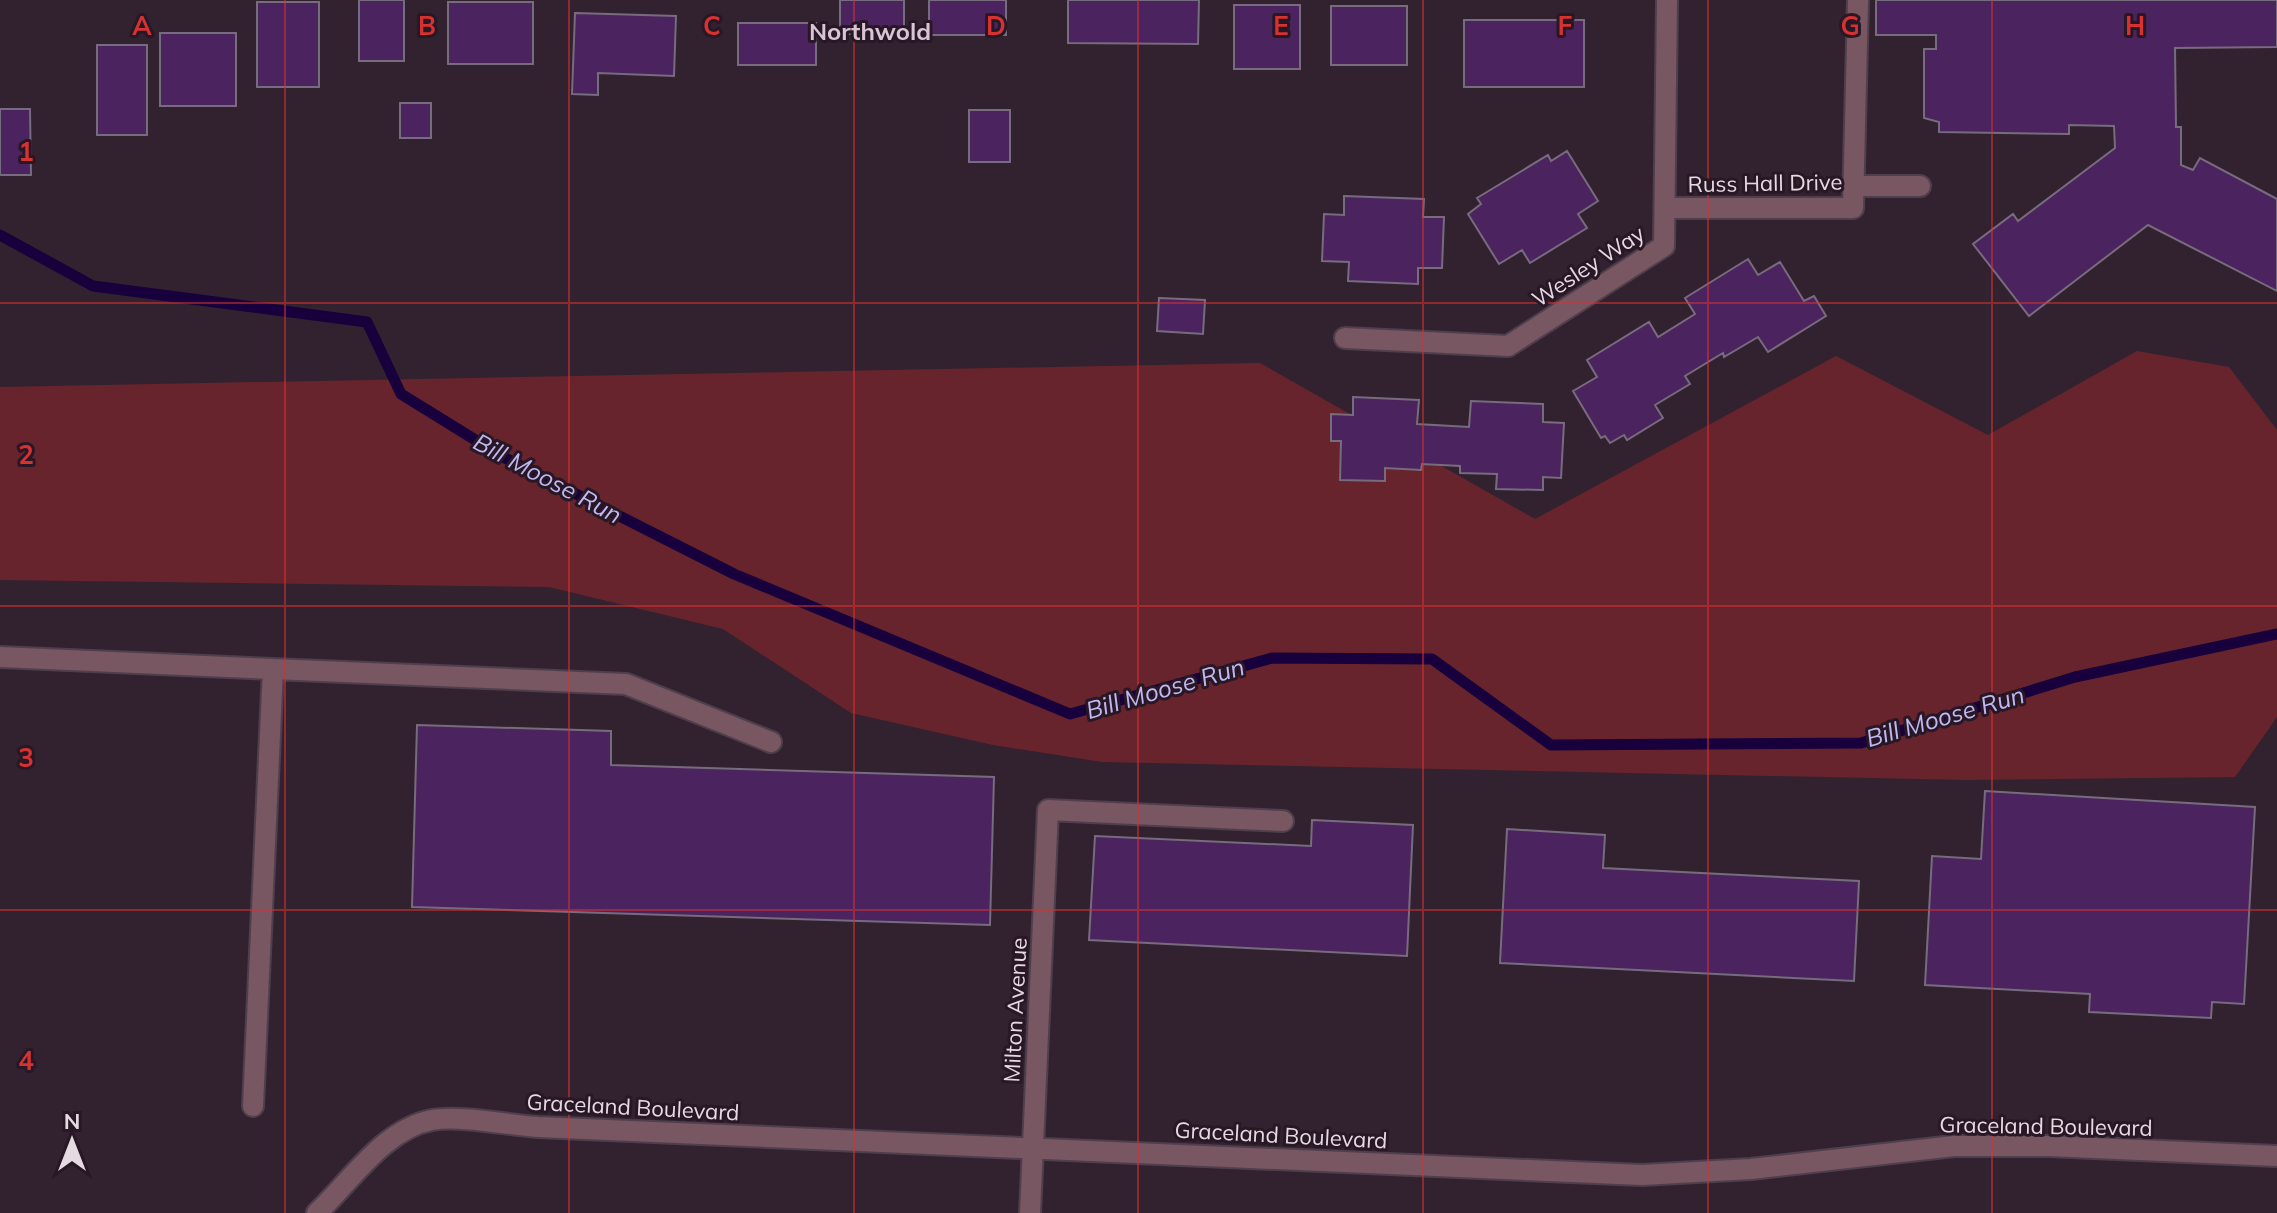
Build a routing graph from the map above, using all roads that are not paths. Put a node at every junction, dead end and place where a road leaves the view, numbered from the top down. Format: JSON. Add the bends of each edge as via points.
{"nodes":[{"id":1,"x":1667,"y":0,"type":"edge"},
{"id":2,"x":1858,"y":0,"type":"edge"},
{"id":3,"x":1853,"y":186,"type":"junction"},
{"id":4,"x":1920,"y":186,"type":"dead end"},
{"id":5,"x":1665,"y":208,"type":"junction"},
{"id":6,"x":1345,"y":338,"type":"dead end"},
{"id":7,"x":0,"y":657,"type":"edge"},
{"id":8,"x":273,"y":669,"type":"junction"},
{"id":9,"x":771,"y":742,"type":"dead end"},
{"id":10,"x":1283,"y":821,"type":"dead end"},
{"id":11,"x":253,"y":1106,"type":"dead end"},
{"id":12,"x":1033,"y":1149,"type":"junction"},
{"id":13,"x":2277,"y":1156,"type":"edge"},
{"id":14,"x":317,"y":1213,"type":"edge"},
{"id":15,"x":1030,"y":1213,"type":"edge"}],
"edges":[{"from":1,"to":5,"type":"street","name":"Wesley Way"},
{"from":2,"to":3,"type":"street","name":"Russ Hall Drive"},
{"from":3,"to":4,"type":"street"},
{"from":3,"to":5,"type":"street","name":"Russ Hall Drive","via":[[1853,208]]},
{"from":5,"to":6,"type":"street","name":"Wesley Way","via":[[1664,246],[1508,346]]},
{"from":7,"to":8,"type":"street"},
{"from":8,"to":9,"type":"street","via":[[626,684]]},
{"from":8,"to":11,"type":"street"},
{"from":10,"to":12,"type":"street","name":"Milton Avenue","via":[[1048,810]]},
{"from":12,"to":13,"type":"street","name":"Graceland Boulevard","via":[[1642,1175],[1751,1169],[1954,1146]]},
{"from":12,"to":14,"type":"street","name":"Graceland Boulevard","via":[[434,1119],[385,1143]]},
{"from":12,"to":15,"type":"street","name":"Milton Avenue"}]}
